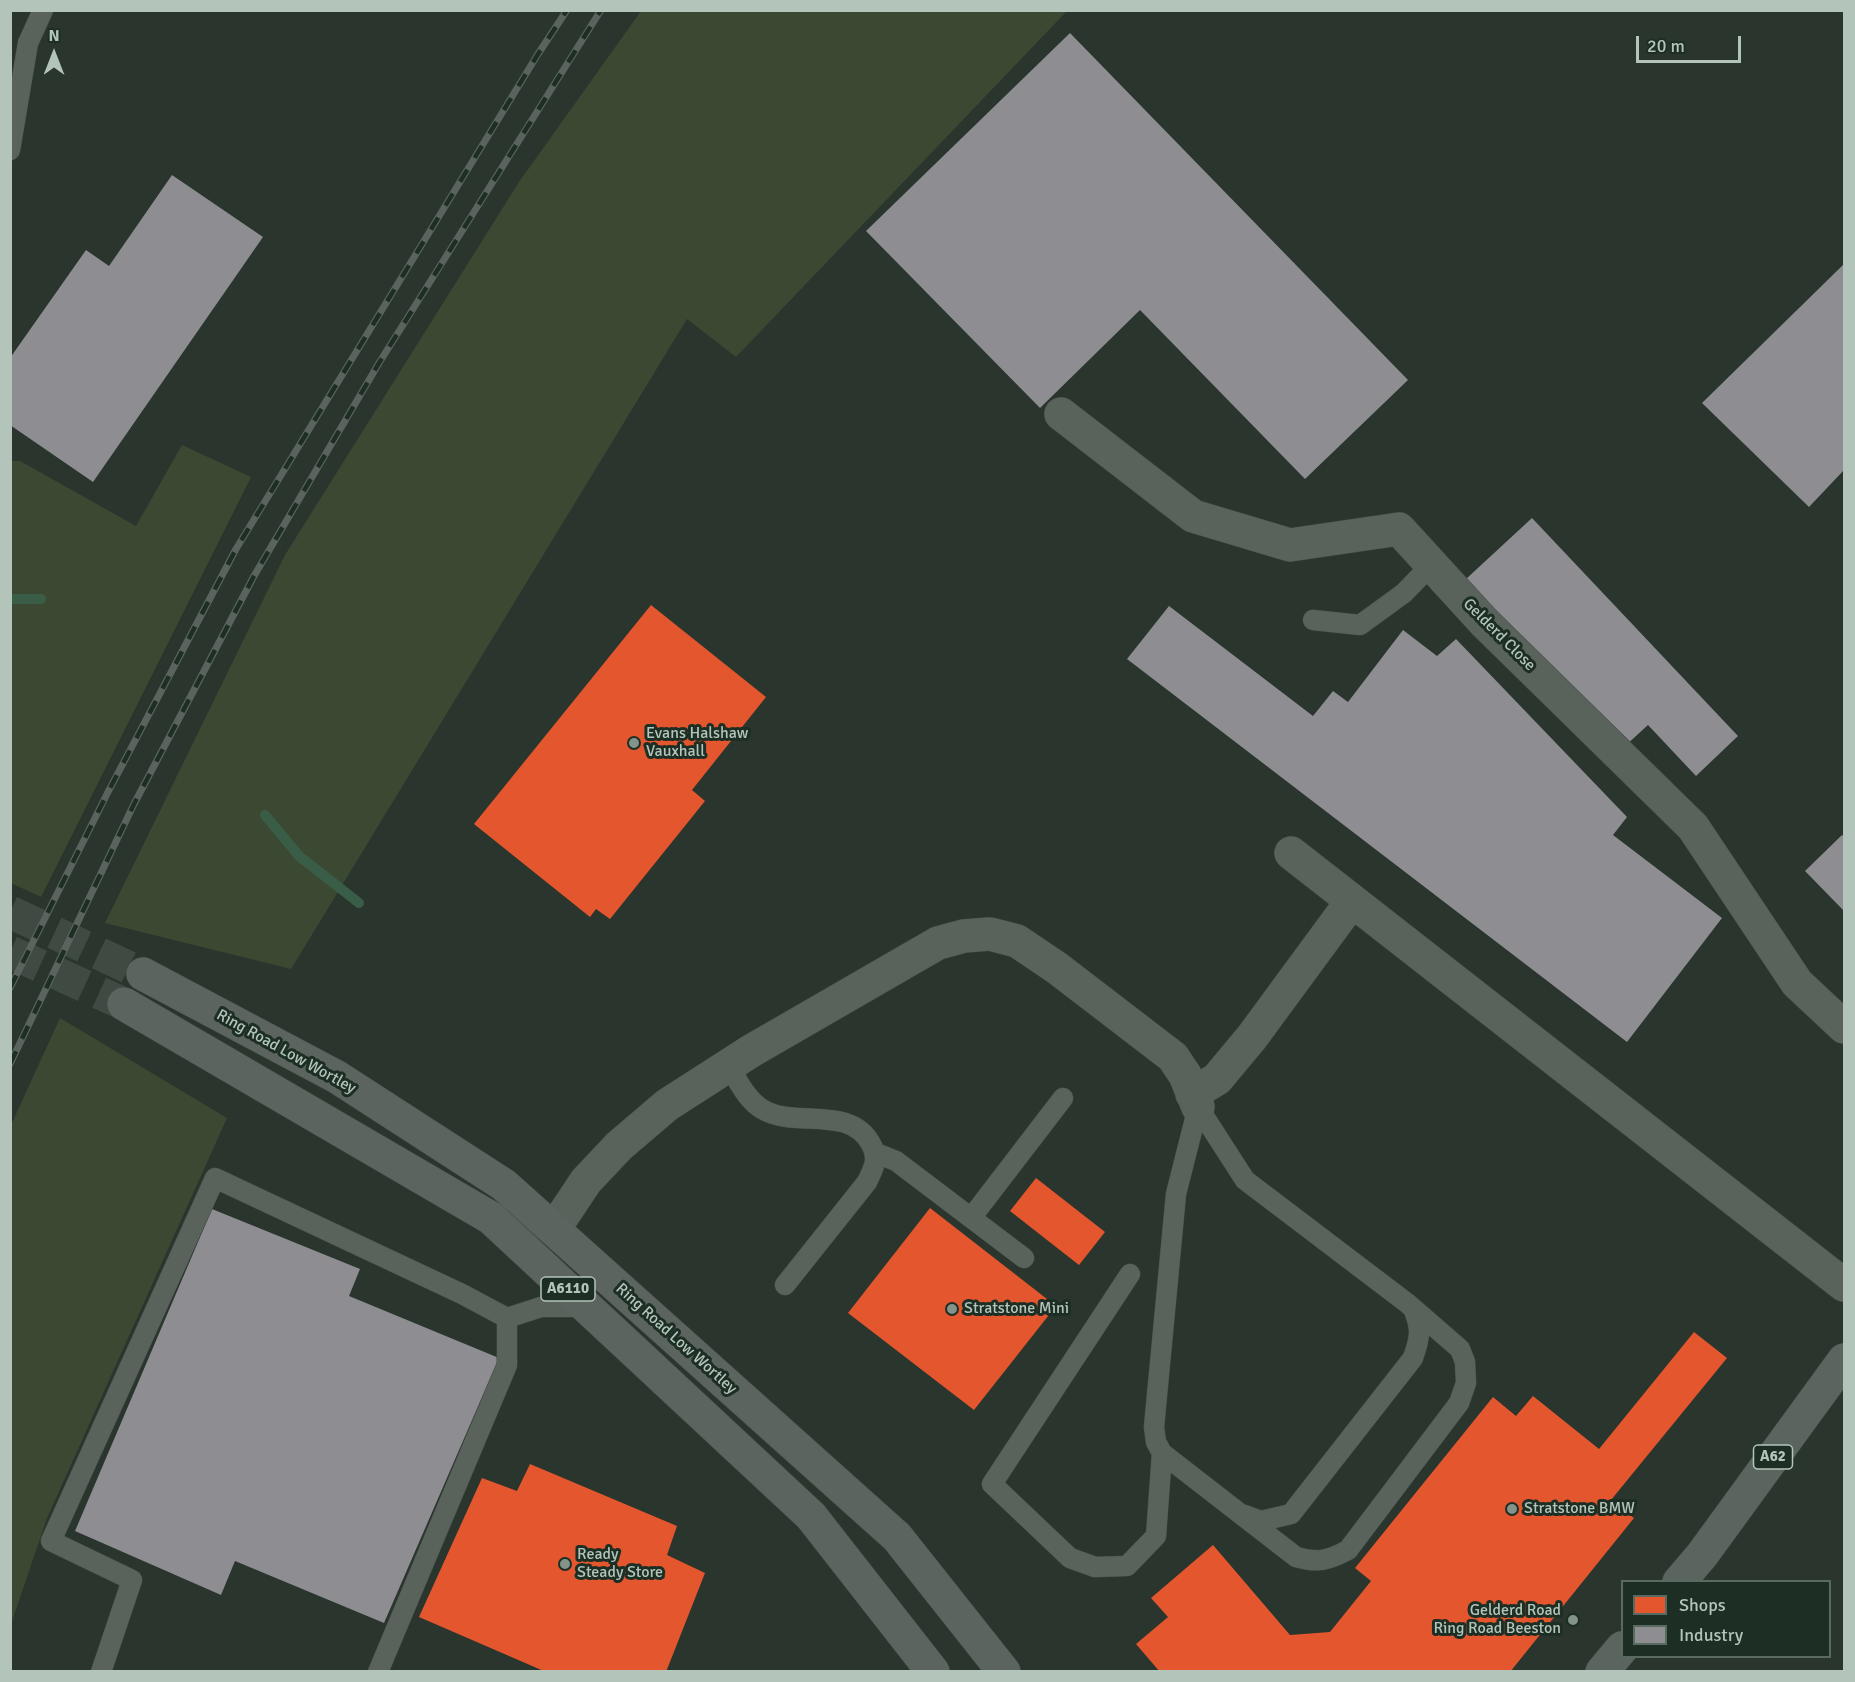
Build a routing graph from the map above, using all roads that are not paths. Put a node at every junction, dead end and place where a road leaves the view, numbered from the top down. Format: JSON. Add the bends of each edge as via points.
{"nodes":[{"id":1,"x":43,"y":10,"type":"edge"},
{"id":2,"x":10,"y":150,"type":"edge"},
{"id":3,"x":1060,"y":414,"type":"dead end"},
{"id":4,"x":1432,"y":564,"type":"junction"},
{"id":5,"x":1313,"y":620,"type":"dead end"},
{"id":6,"x":1291,"y":853,"type":"dead end"},
{"id":7,"x":1352,"y":901,"type":"junction"},
{"id":8,"x":143,"y":974,"type":"tunnel mouth"},
{"id":9,"x":124,"y":1004,"type":"tunnel mouth"},
{"id":10,"x":1845,"y":1027,"type":"edge"},
{"id":11,"x":729,"y":1066,"type":"junction"},
{"id":12,"x":1063,"y":1098,"type":"dead end"},
{"id":13,"x":1195,"y":1100,"type":"junction"},
{"id":14,"x":876,"y":1153,"type":"junction"},
{"id":15,"x":971,"y":1218,"type":"junction"},
{"id":16,"x":554,"y":1229,"type":"junction"},
{"id":17,"x":1024,"y":1258,"type":"dead end"},
{"id":18,"x":1130,"y":1274,"type":"dead end"},
{"id":19,"x":785,"y":1285,"type":"dead end"},
{"id":20,"x":1845,"y":1285,"type":"edge"},
{"id":21,"x":587,"y":1307,"type":"junction"},
{"id":22,"x":1413,"y":1308,"type":"junction"},
{"id":23,"x":507,"y":1318,"type":"junction"},
{"id":24,"x":1845,"y":1360,"type":"edge"},
{"id":25,"x":1161,"y":1453,"type":"junction"},
{"id":26,"x":1239,"y":1513,"type":"junction"},
{"id":27,"x":1680,"y":1580,"type":"edge"},
{"id":28,"x":1621,"y":1650,"type":"edge"},
{"id":29,"x":101,"y":1671,"type":"edge"},
{"id":30,"x":378,"y":1671,"type":"edge"},
{"id":31,"x":933,"y":1671,"type":"edge"},
{"id":32,"x":1004,"y":1671,"type":"edge"},
{"id":33,"x":1602,"y":1671,"type":"edge"}],
"edges":[{"from":1,"to":2,"type":"lane","via":[[28,43]]},
{"from":3,"to":4,"type":"street","name":"Gelderd Close","via":[[1193,516],[1290,545],[1399,529]]},
{"from":4,"to":5,"type":"lane","via":[[1404,593],[1360,625]]},
{"from":4,"to":10,"type":"street","name":"Gelderd Close","via":[[1485,623],[1693,827],[1797,983]]},
{"from":6,"to":7,"type":"street"},
{"from":7,"to":13,"type":"street","via":[[1252,1037]]},
{"from":7,"to":20,"type":"street"},
{"from":8,"to":16,"type":"highway","name":"Ring Road Low Wortley","number":"A6110","via":[[337,1077],[504,1185]]},
{"from":9,"to":21,"type":"highway","number":"A6110","via":[[491,1218]]},
{"from":11,"to":13,"type":"street","via":[[938,943],[990,934],[1017,941],[1173,1057]]},
{"from":11,"to":14,"type":"lane","via":[[761,1109],[777,1116],[836,1120],[854,1126],[867,1137]]},
{"from":11,"to":16,"type":"street","via":[[668,1105],[618,1146],[586,1181]]},
{"from":12,"to":15,"type":"lane"},
{"from":13,"to":22,"type":"lane","via":[[1245,1180]]},
{"from":13,"to":25,"type":"lane","via":[[1176,1194],[1154,1427]]},
{"from":14,"to":15,"type":"lane","via":[[896,1161]]},
{"from":14,"to":19,"type":"lane","via":[[875,1167],[867,1182]]},
{"from":15,"to":17,"type":"lane"},
{"from":16,"to":32,"type":"highway","name":"Ring Road Low Wortley","number":"A6110","via":[[897,1537]]},
{"from":18,"to":25,"type":"lane","via":[[992,1484],[1070,1558],[1095,1567],[1127,1566],[1156,1536]]},
{"from":21,"to":23,"type":"lane","via":[[541,1307]]},
{"from":21,"to":31,"type":"highway","number":"A6110","via":[[811,1516]]},
{"from":22,"to":26,"type":"lane","via":[[1419,1323],[1413,1358],[1291,1514],[1261,1521]]},
{"from":22,"to":26,"type":"lane","via":[[1460,1349],[1466,1383],[1459,1403],[1348,1550],[1330,1560],[1312,1562],[1296,1557]]},
{"from":23,"to":29,"type":"lane","via":[[215,1178],[51,1540],[132,1580]]},
{"from":23,"to":30,"type":"lane","via":[[507,1365]]},
{"from":24,"to":27,"type":"main road","number":"A62"},
{"from":25,"to":26,"type":"lane"},
{"from":28,"to":33,"type":"main road"}]}
